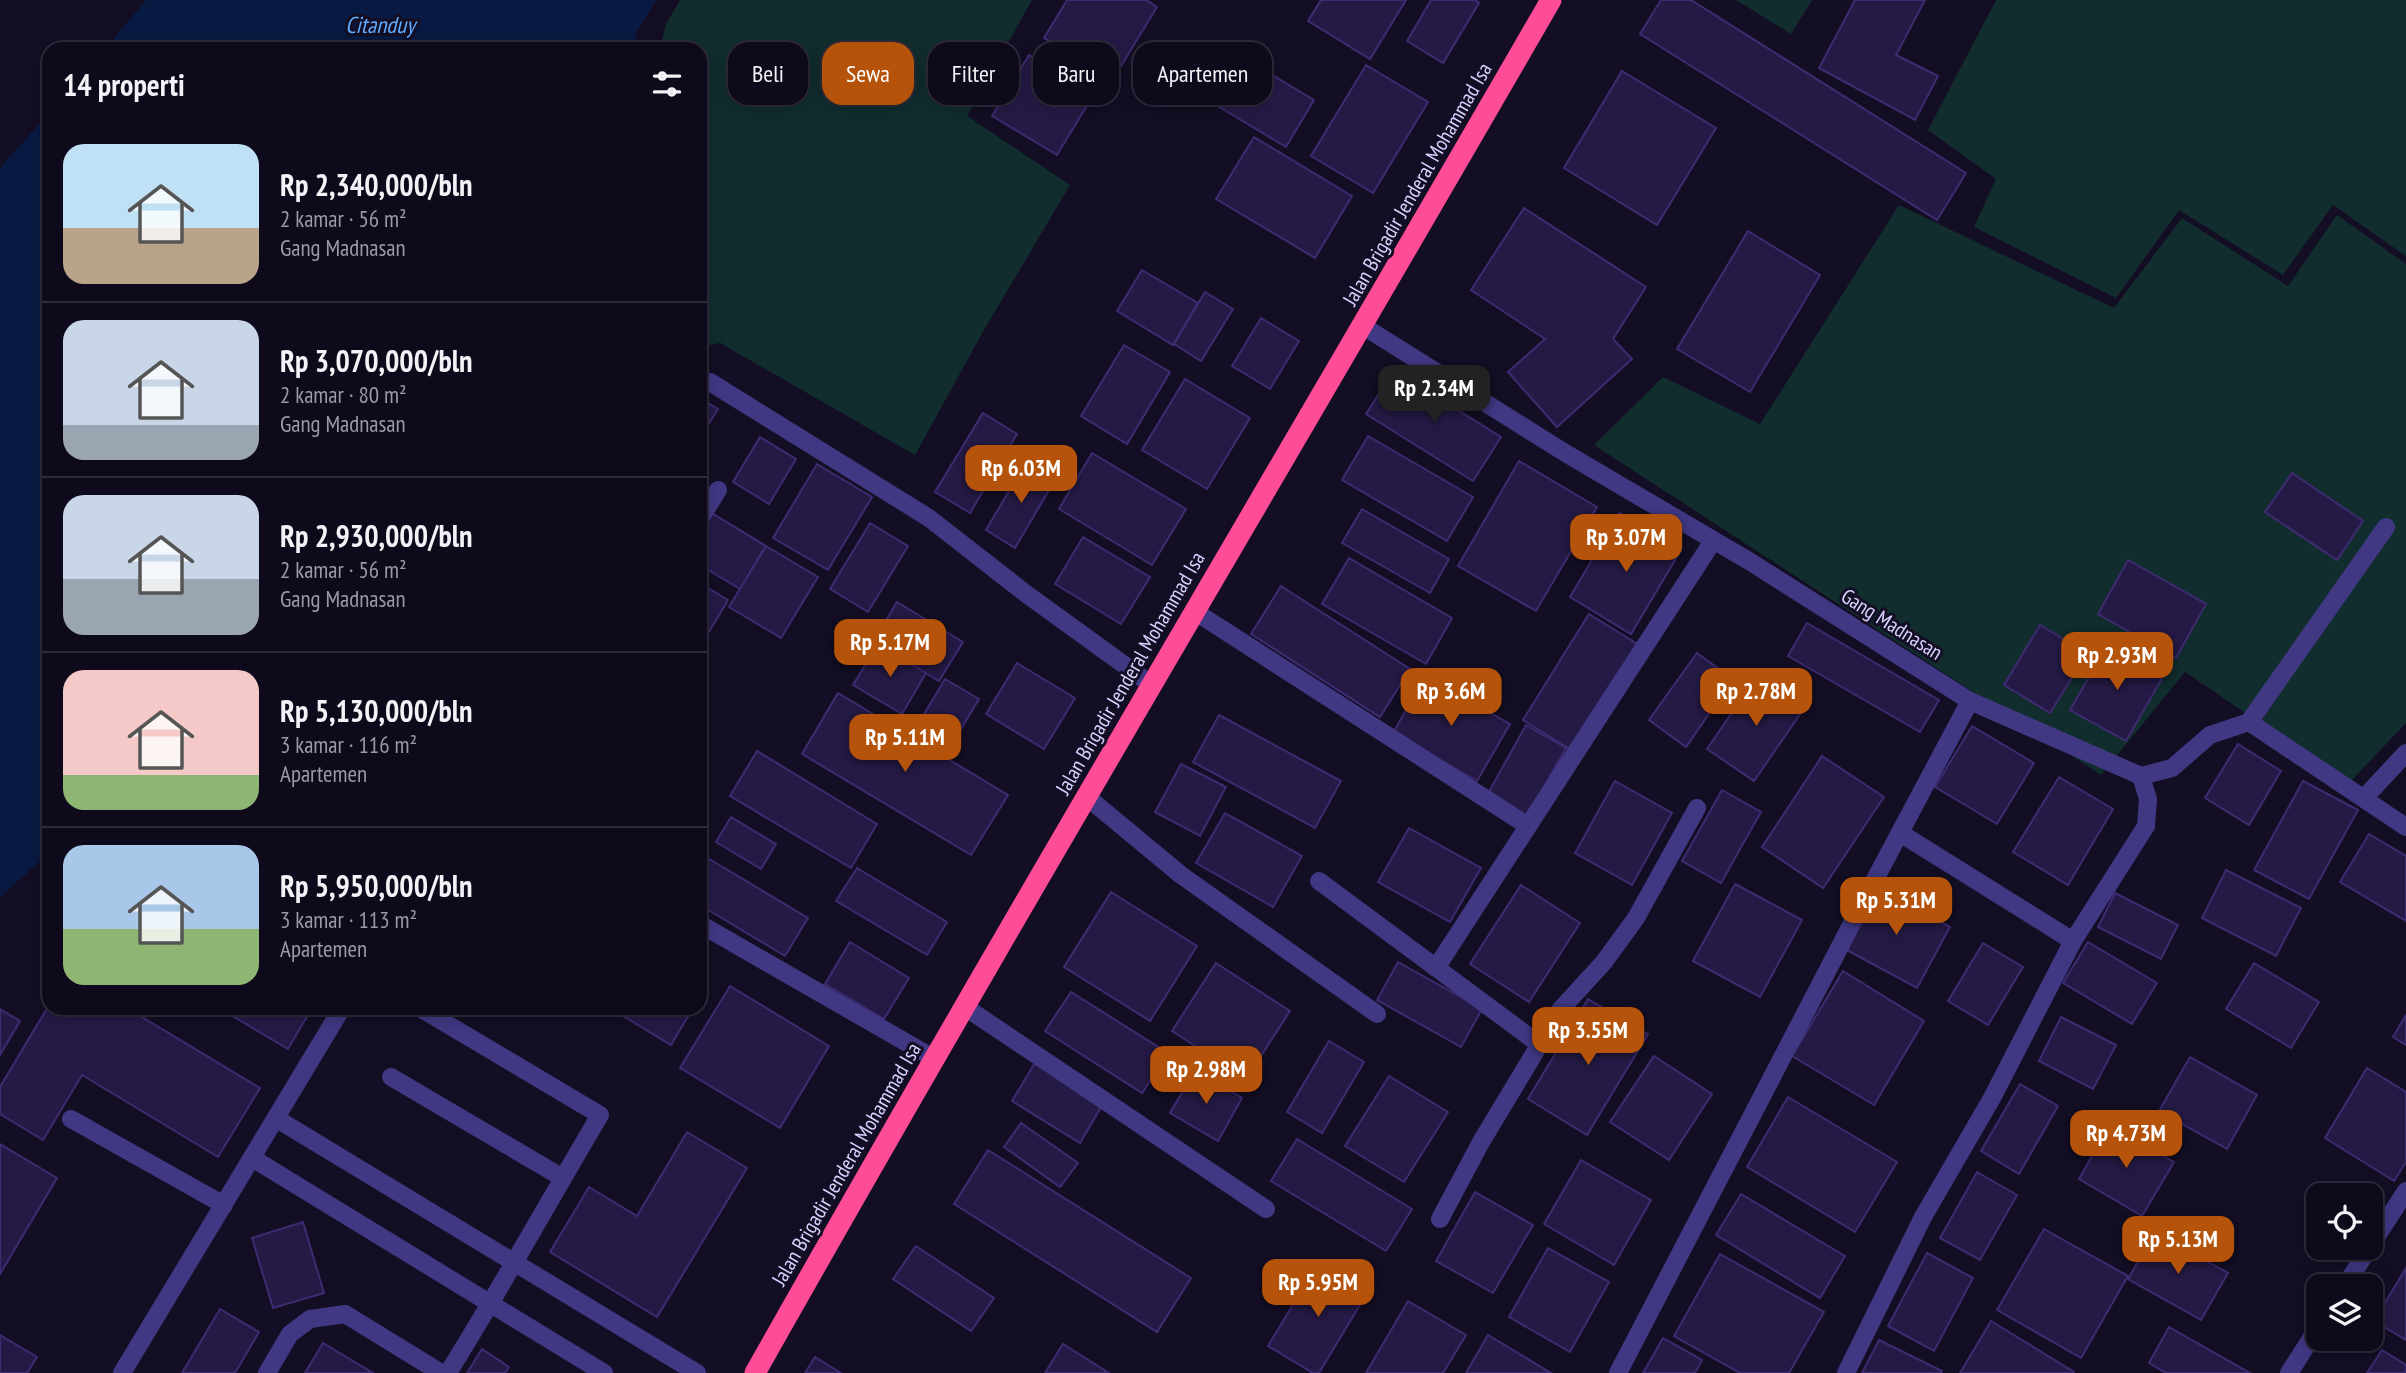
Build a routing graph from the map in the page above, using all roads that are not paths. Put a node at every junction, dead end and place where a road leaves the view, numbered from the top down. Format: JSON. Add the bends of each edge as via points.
{"nodes":[{"id":1,"x":1551,"y":0,"type":"edge"},
{"id":2,"x":1363,"y":326,"type":"junction"},
{"id":3,"x":710,"y":382,"type":"dead end"},
{"id":4,"x":718,"y":490,"type":"dead end"},
{"id":5,"x":707,"y":508,"type":"edge"},
{"id":6,"x":2386,"y":527,"type":"dead end"},
{"id":7,"x":1713,"y":541,"type":"junction"},
{"id":8,"x":1194,"y":611,"type":"junction"},
{"id":9,"x":1152,"y":685,"type":"junction"},
{"id":10,"x":1970,"y":701,"type":"junction"},
{"id":11,"x":2249,"y":722,"type":"junction"},
{"id":12,"x":2406,"y":752,"type":"edge"},
{"id":13,"x":2141,"y":776,"type":"junction"},
{"id":14,"x":1087,"y":797,"type":"junction"},
{"id":15,"x":2364,"y":797,"type":"junction"},
{"id":16,"x":1697,"y":808,"type":"dead end"},
{"id":17,"x":1528,"y":826,"type":"junction"},
{"id":18,"x":2406,"y":827,"type":"edge"},
{"id":19,"x":1900,"y":834,"type":"junction"},
{"id":20,"x":1319,"y":881,"type":"dead end"},
{"id":21,"x":707,"y":928,"type":"edge"},
{"id":22,"x":2073,"y":941,"type":"junction"},
{"id":23,"x":1436,"y":968,"type":"junction"},
{"id":24,"x":965,"y":1007,"type":"junction"},
{"id":25,"x":1377,"y":1014,"type":"dead end"},
{"id":26,"x":338,"y":1015,"type":"edge"},
{"id":27,"x":432,"y":1015,"type":"edge"},
{"id":28,"x":1539,"y":1044,"type":"junction"},
{"id":29,"x":935,"y":1059,"type":"junction"},
{"id":30,"x":391,"y":1077,"type":"dead end"},
{"id":31,"x":71,"y":1119,"type":"dead end"},
{"id":32,"x":276,"y":1119,"type":"junction"},
{"id":33,"x":252,"y":1158,"type":"junction"},
{"id":34,"x":563,"y":1178,"type":"junction"},
{"id":35,"x":2406,"y":1191,"type":"edge"},
{"id":36,"x":224,"y":1205,"type":"junction"},
{"id":37,"x":1266,"y":1209,"type":"dead end"},
{"id":38,"x":1440,"y":1219,"type":"dead end"},
{"id":39,"x":2383,"y":1226,"type":"edge"},
{"id":40,"x":513,"y":1262,"type":"junction"},
{"id":41,"x":491,"y":1305,"type":"junction"},
{"id":42,"x":2306,"y":1346,"type":"edge"},
{"id":43,"x":122,"y":1373,"type":"edge"},
{"id":44,"x":267,"y":1373,"type":"edge"},
{"id":45,"x":441,"y":1373,"type":"edge"},
{"id":46,"x":448,"y":1373,"type":"edge"},
{"id":47,"x":604,"y":1373,"type":"edge"},
{"id":48,"x":697,"y":1373,"type":"edge"},
{"id":49,"x":755,"y":1373,"type":"edge"},
{"id":50,"x":1618,"y":1373,"type":"edge"},
{"id":51,"x":1846,"y":1373,"type":"edge"},
{"id":52,"x":2289,"y":1373,"type":"edge"}],
"edges":[{"from":1,"to":2,"type":"highway","name":"Jalan Brigadir Jenderal Mohammad Isa"},
{"from":2,"to":7,"type":"street","name":"Gang Madnasan"},
{"from":2,"to":8,"type":"highway","name":"Jalan Brigadir Jenderal Mohammad Isa"},
{"from":3,"to":9,"type":"street","via":[[929,518]]},
{"from":4,"to":5,"type":"street"},
{"from":6,"to":11,"type":"street"},
{"from":7,"to":10,"type":"street","name":"Gang Madnasan"},
{"from":7,"to":17,"type":"street"},
{"from":8,"to":9,"type":"highway","name":"Jalan Brigadir Jenderal Mohammad Isa"},
{"from":8,"to":17,"type":"street"},
{"from":9,"to":14,"type":"highway","name":"Jalan Brigadir Jenderal Mohammad Isa"},
{"from":10,"to":13,"type":"street","name":"Gang Madnasan"},
{"from":10,"to":19,"type":"street"},
{"from":11,"to":13,"type":"street","via":[[2210,735],[2172,768]]},
{"from":11,"to":15,"type":"street"},
{"from":12,"to":15,"type":"street"},
{"from":13,"to":22,"type":"street","via":[[2148,799],[2146,826]]},
{"from":14,"to":24,"type":"highway","name":"Jalan Brigadir Jenderal Mohammad Isa"},
{"from":14,"to":25,"type":"street","via":[[1181,875]]},
{"from":15,"to":18,"type":"street"},
{"from":16,"to":28,"type":"street","via":[[1636,918],[1561,1009]]},
{"from":17,"to":23,"type":"street"},
{"from":19,"to":22,"type":"street"},
{"from":19,"to":50,"type":"street"},
{"from":20,"to":23,"type":"street"},
{"from":21,"to":29,"type":"street"},
{"from":22,"to":51,"type":"street","via":[[1992,1098],[1923,1217]]},
{"from":23,"to":28,"type":"street"},
{"from":24,"to":29,"type":"highway","name":"Jalan Brigadir Jenderal Mohammad Isa"},
{"from":24,"to":37,"type":"street"},
{"from":26,"to":32,"type":"street"},
{"from":27,"to":34,"type":"street","via":[[600,1115]]},
{"from":28,"to":38,"type":"street"},
{"from":29,"to":49,"type":"highway","name":"Jalan Brigadir Jenderal Mohammad Isa"},
{"from":30,"to":34,"type":"street"},
{"from":31,"to":36,"type":"street"},
{"from":32,"to":33,"type":"street"},
{"from":32,"to":40,"type":"street"},
{"from":33,"to":36,"type":"street"},
{"from":33,"to":41,"type":"street"},
{"from":34,"to":40,"type":"street"},
{"from":35,"to":39,"type":"street"},
{"from":36,"to":43,"type":"street"},
{"from":40,"to":41,"type":"street"},
{"from":40,"to":48,"type":"street"},
{"from":41,"to":46,"type":"street"},
{"from":41,"to":47,"type":"street"},
{"from":42,"to":52,"type":"street"},
{"from":44,"to":45,"type":"street","via":[[290,1334],[310,1319],[345,1314]]}]}
